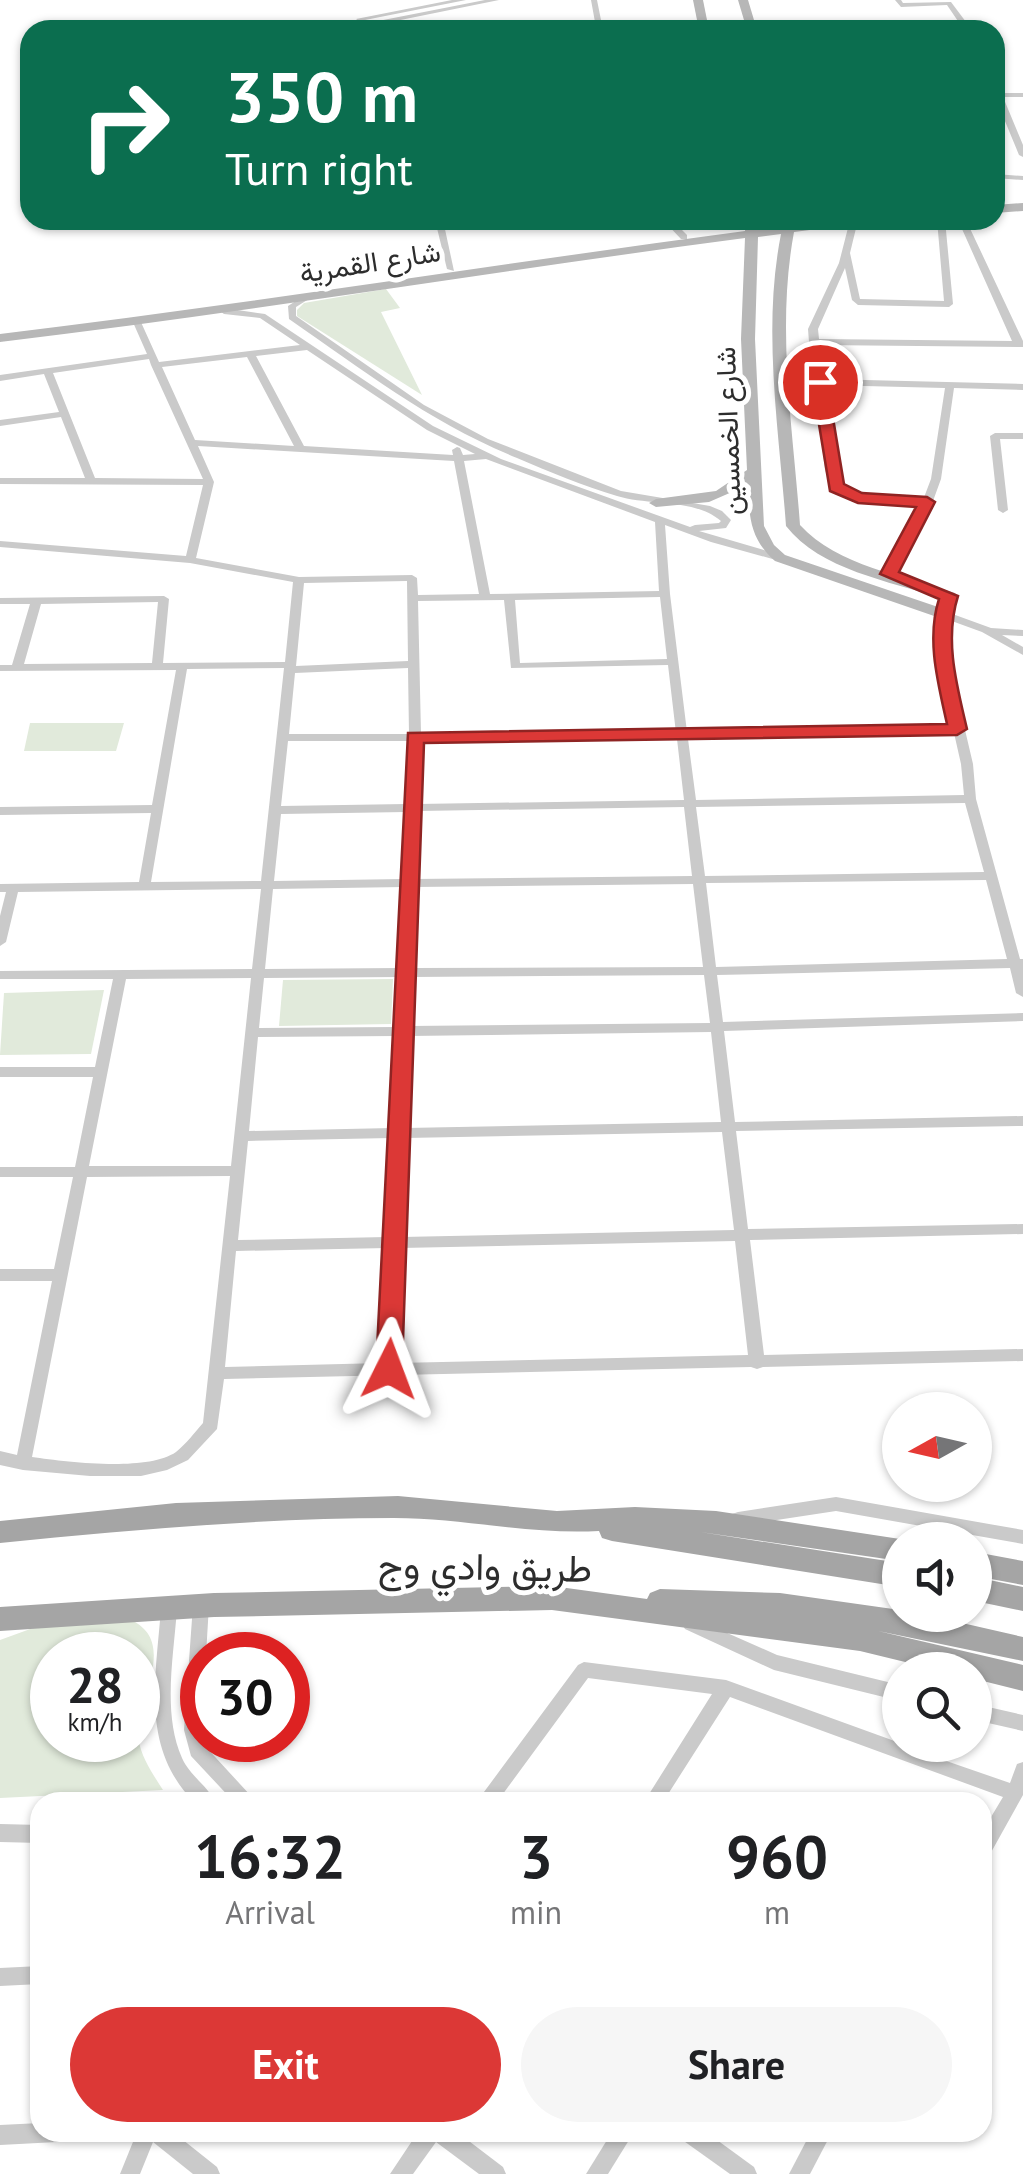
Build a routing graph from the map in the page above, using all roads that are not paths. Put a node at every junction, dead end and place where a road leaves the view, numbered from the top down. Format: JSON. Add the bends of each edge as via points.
{"nodes":[{"id":1,"x":463,"y":0,"type":"edge"},
{"id":2,"x":496,"y":0,"type":"edge"},
{"id":3,"x":898,"y":0,"type":"edge"},
{"id":4,"x":407,"y":17,"type":"junction"},
{"id":5,"x":361,"y":20,"type":"edge"},
{"id":6,"x":392,"y":20,"type":"edge"},
{"id":7,"x":411,"y":20,"type":"edge"},
{"id":8,"x":961,"y":20,"type":"edge"},
{"id":9,"x":1005,"y":112,"type":"edge"},
{"id":10,"x":1023,"y":155,"type":"edge"},
{"id":11,"x":440,"y":230,"type":"edge"},
{"id":12,"x":677,"y":230,"type":"edge"},
{"id":13,"x":738,"y":230,"type":"edge"},
{"id":14,"x":740,"y":230,"type":"edge"},
{"id":15,"x":753,"y":230,"type":"edge"},
{"id":16,"x":788,"y":230,"type":"edge"},
{"id":17,"x":846,"y":230,"type":"edge"},
{"id":18,"x":942,"y":230,"type":"edge"},
{"id":19,"x":967,"y":230,"type":"edge"},
{"id":20,"x":684,"y":237,"type":"junction"},
{"id":21,"x":845,"y":252,"type":"junction"},
{"id":22,"x":450,"y":268,"type":"junction"},
{"id":23,"x":308,"y":297,"type":"junction"},
{"id":24,"x":224,"y":311,"type":"junction"},
{"id":25,"x":136,"y":320,"type":"junction"},
{"id":26,"x":0,"y":336,"type":"edge"},
{"id":27,"x":814,"y":342,"type":"junction"},
{"id":28,"x":1021,"y":344,"type":"edge"},
{"id":29,"x":309,"y":347,"type":"junction"},
{"id":30,"x":250,"y":353,"type":"junction"},
{"id":31,"x":154,"y":360,"type":"junction"},
{"id":32,"x":47,"y":371,"type":"junction"},
{"id":33,"x":0,"y":378,"type":"edge"},
{"id":34,"x":820,"y":382,"type":"junction"},
{"id":35,"x":950,"y":386,"type":"junction"},
{"id":36,"x":1023,"y":388,"type":"edge"},
{"id":37,"x":64,"y":414,"type":"junction"},
{"id":38,"x":0,"y":424,"type":"edge"},
{"id":39,"x":1023,"y":436,"type":"edge"},
{"id":40,"x":194,"y":442,"type":"junction"},
{"id":41,"x":456,"y":442,"type":"junction"},
{"id":42,"x":300,"y":448,"type":"junction"},
{"id":43,"x":485,"y":456,"type":"junction"},
{"id":44,"x":458,"y":458,"type":"junction"},
{"id":45,"x":753,"y":472,"type":"junction"},
{"id":46,"x":0,"y":481,"type":"edge"},
{"id":47,"x":92,"y":481,"type":"junction"},
{"id":48,"x":209,"y":482,"type":"junction"},
{"id":49,"x":656,"y":502,"type":"junction"},
{"id":50,"x":927,"y":502,"type":"junction"},
{"id":51,"x":1003,"y":510,"type":"dead end"},
{"id":52,"x":660,"y":521,"type":"junction"},
{"id":53,"x":0,"y":544,"type":"edge"},
{"id":54,"x":780,"y":558,"type":"junction"},
{"id":55,"x":190,"y":560,"type":"junction"},
{"id":56,"x":889,"y":574,"type":"junction"},
{"id":57,"x":298,"y":580,"type":"junction"},
{"id":58,"x":665,"y":594,"type":"junction"},
{"id":59,"x":509,"y":596,"type":"junction"},
{"id":60,"x":485,"y":597,"type":"junction"},
{"id":61,"x":412,"y":598,"type":"junction"},
{"id":62,"x":0,"y":601,"type":"edge"},
{"id":63,"x":36,"y":601,"type":"junction"},
{"id":64,"x":943,"y":614,"type":"junction"},
{"id":65,"x":986,"y":630,"type":"junction"},
{"id":66,"x":1023,"y":633,"type":"edge"},
{"id":67,"x":1023,"y":652,"type":"edge"},
{"id":68,"x":673,"y":662,"type":"junction"},
{"id":69,"x":415,"y":664,"type":"junction"},
{"id":70,"x":182,"y":667,"type":"junction"},
{"id":71,"x":289,"y":667,"type":"junction"},
{"id":72,"x":0,"y":668,"type":"edge"},
{"id":73,"x":17,"y":668,"type":"junction"},
{"id":74,"x":157,"y":668,"type":"junction"},
{"id":75,"x":957,"y":729,"type":"junction"},
{"id":76,"x":682,"y":736,"type":"junction"},
{"id":77,"x":415,"y":737,"type":"junction"},
{"id":78,"x":282,"y":738,"type":"junction"},
{"id":79,"x":970,"y":799,"type":"junction"},
{"id":80,"x":690,"y":805,"type":"junction"},
{"id":81,"x":412,"y":808,"type":"junction"},
{"id":82,"x":156,"y":809,"type":"junction"},
{"id":83,"x":275,"y":810,"type":"junction"},
{"id":84,"x":0,"y":811,"type":"edge"},
{"id":85,"x":989,"y":876,"type":"junction"},
{"id":86,"x":700,"y":882,"type":"junction"},
{"id":87,"x":410,"y":884,"type":"junction"},
{"id":88,"x":267,"y":886,"type":"junction"},
{"id":89,"x":144,"y":887,"type":"junction"},
{"id":90,"x":6,"y":888,"type":"edge"},
{"id":91,"x":0,"y":942,"type":"edge"},
{"id":92,"x":1020,"y":963,"type":"edge"},
{"id":93,"x":258,"y":971,"type":"junction"},
{"id":94,"x":710,"y":971,"type":"junction"},
{"id":95,"x":405,"y":973,"type":"junction"},
{"id":96,"x":120,"y":974,"type":"junction"},
{"id":97,"x":0,"y":976,"type":"edge"},
{"id":98,"x":1023,"y":993,"type":"edge"},
{"id":99,"x":1023,"y":1017,"type":"edge"},
{"id":100,"x":717,"y":1027,"type":"junction"},
{"id":101,"x":403,"y":1032,"type":"junction"},
{"id":102,"x":252,"y":1034,"type":"junction"},
{"id":103,"x":0,"y":1072,"type":"edge"},
{"id":104,"x":101,"y":1072,"type":"junction"},
{"id":105,"x":1023,"y":1120,"type":"edge"},
{"id":106,"x":729,"y":1126,"type":"junction"},
{"id":107,"x":399,"y":1132,"type":"junction"},
{"id":108,"x":241,"y":1136,"type":"junction"},
{"id":109,"x":81,"y":1171,"type":"junction"},
{"id":110,"x":238,"y":1171,"type":"junction"},
{"id":111,"x":0,"y":1172,"type":"edge"},
{"id":112,"x":1023,"y":1230,"type":"edge"},
{"id":113,"x":742,"y":1236,"type":"junction"},
{"id":114,"x":394,"y":1242,"type":"junction"},
{"id":115,"x":230,"y":1246,"type":"junction"},
{"id":116,"x":0,"y":1275,"type":"edge"},
{"id":117,"x":60,"y":1275,"type":"junction"},
{"id":118,"x":1023,"y":1355,"type":"edge"},
{"id":119,"x":757,"y":1363,"type":"junction"},
{"id":120,"x":389,"y":1369,"type":"junction"},
{"id":121,"x":217,"y":1373,"type":"junction"},
{"id":122,"x":0,"y":1458,"type":"edge"},
{"id":123,"x":23,"y":1463,"type":"junction"},
{"id":124,"x":557,"y":1522,"type":"junction"},
{"id":125,"x":716,"y":1522,"type":"junction"},
{"id":126,"x":0,"y":1532,"type":"edge"},
{"id":127,"x":1023,"y":1537,"type":"edge"},
{"id":128,"x":882,"y":1547,"type":"edge"},
{"id":129,"x":992,"y":1568,"type":"edge"},
{"id":130,"x":882,"y":1571,"type":"edge"},
{"id":131,"x":1023,"y":1574,"type":"edge"},
{"id":132,"x":992,"y":1593,"type":"edge"},
{"id":133,"x":552,"y":1598,"type":"junction"},
{"id":134,"x":1023,"y":1599,"type":"edge"},
{"id":135,"x":201,"y":1606,"type":"junction"},
{"id":136,"x":168,"y":1608,"type":"junction"},
{"id":137,"x":677,"y":1617,"type":"junction"},
{"id":138,"x":0,"y":1619,"type":"edge"},
{"id":139,"x":1023,"y":1648,"type":"edge"},
{"id":140,"x":1023,"y":1678,"type":"edge"},
{"id":141,"x":726,"y":1688,"type":"junction"},
{"id":142,"x":882,"y":1689,"type":"edge"},
{"id":143,"x":992,"y":1716,"type":"edge"},
{"id":144,"x":1023,"y":1724,"type":"edge"},
{"id":145,"x":1023,"y":1770,"type":"edge"},
{"id":146,"x":196,"y":1792,"type":"edge"},
{"id":147,"x":236,"y":1792,"type":"edge"},
{"id":148,"x":494,"y":1792,"type":"edge"},
{"id":149,"x":659,"y":1792,"type":"edge"},
{"id":150,"x":1015,"y":1793,"type":"junction"},
{"id":151,"x":992,"y":1833,"type":"edge"},
{"id":152,"x":0,"y":1834,"type":"edge"},
{"id":153,"x":30,"y":1834,"type":"edge"},
{"id":154,"x":30,"y":1976,"type":"edge"},
{"id":155,"x":0,"y":1977,"type":"edge"},
{"id":156,"x":30,"y":2134,"type":"edge"},
{"id":157,"x":0,"y":2136,"type":"edge"},
{"id":158,"x":143,"y":2142,"type":"edge"},
{"id":159,"x":169,"y":2142,"type":"edge"},
{"id":160,"x":424,"y":2142,"type":"edge"},
{"id":161,"x":453,"y":2142,"type":"edge"},
{"id":162,"x":617,"y":2142,"type":"edge"},
{"id":163,"x":702,"y":2142,"type":"edge"},
{"id":164,"x":817,"y":2142,"type":"edge"},
{"id":165,"x":130,"y":2174,"type":"edge"},
{"id":166,"x":210,"y":2174,"type":"edge"},
{"id":167,"x":400,"y":2174,"type":"edge"},
{"id":168,"x":496,"y":2174,"type":"edge"},
{"id":169,"x":596,"y":2174,"type":"edge"},
{"id":170,"x":747,"y":2174,"type":"edge"},
{"id":171,"x":799,"y":2174,"type":"edge"}],
"edges":[{"from":1,"to":5,"type":"street"},
{"from":2,"to":4,"type":"street"},
{"from":3,"to":8,"type":"street","via":[[948,3]]},
{"from":4,"to":6,"type":"street"},
{"from":4,"to":7,"type":"street"},
{"from":9,"to":10,"type":"street"},
{"from":11,"to":22,"type":"street"},
{"from":12,"to":20,"type":"street"},
{"from":13,"to":20,"type":"street"},
{"from":14,"to":23,"type":"street","name":"شارع القمرية"},
{"from":15,"to":45,"type":"street","name":"شارع الخمسين"},
{"from":16,"to":56,"type":"street","name":"شارع الخمسين","via":[[778,335],[793,526],[804,541]]},
{"from":17,"to":21,"type":"street"},
{"from":18,"to":21,"type":"street","via":[[950,304],[861,303]]},
{"from":19,"to":28,"type":"street"},
{"from":20,"to":22,"type":"street"},
{"from":21,"to":27,"type":"street","via":[[818,311]]},
{"from":22,"to":26,"type":"street"},
{"from":23,"to":24,"type":"street","name":"شارع القمرية"},
{"from":23,"to":49,"type":"street","via":[[292,306],[292,316],[464,432]]},
{"from":24,"to":25,"type":"street","name":"شارع القمرية"},
{"from":24,"to":29,"type":"street","via":[[262,316]]},
{"from":25,"to":26,"type":"street","name":"شارع القمرية"},
{"from":25,"to":31,"type":"street"},
{"from":27,"to":28,"type":"street"},
{"from":27,"to":34,"type":"street"},
{"from":29,"to":30,"type":"street"},
{"from":29,"to":41,"type":"street"},
{"from":30,"to":31,"type":"street"},
{"from":30,"to":42,"type":"street"},
{"from":31,"to":32,"type":"street"},
{"from":31,"to":40,"type":"street"},
{"from":32,"to":33,"type":"street"},
{"from":32,"to":37,"type":"street"},
{"from":34,"to":35,"type":"street"},
{"from":34,"to":50,"type":"street","via":[[836,487],[858,498]]},
{"from":35,"to":36,"type":"street"},
{"from":35,"to":50,"type":"street"},
{"from":37,"to":38,"type":"street"},
{"from":37,"to":47,"type":"street"},
{"from":39,"to":51,"type":"street","via":[[995,436]]},
{"from":40,"to":42,"type":"street"},
{"from":40,"to":48,"type":"street"},
{"from":41,"to":43,"type":"street"},
{"from":41,"to":44,"type":"street"},
{"from":42,"to":44,"type":"street"},
{"from":43,"to":44,"type":"street"},
{"from":43,"to":52,"type":"street"},
{"from":44,"to":60,"type":"street"},
{"from":45,"to":49,"type":"street","via":[[726,493]]},
{"from":45,"to":54,"type":"street","name":"شارع الخمسين","via":[[757,526]]},
{"from":46,"to":47,"type":"street"},
{"from":47,"to":48,"type":"street"},
{"from":48,"to":55,"type":"street"},
{"from":49,"to":52,"type":"street","via":[[712,508],[726,520],[707,528]]},
{"from":50,"to":56,"type":"street"},
{"from":52,"to":54,"type":"street"},
{"from":52,"to":58,"type":"street"},
{"from":53,"to":55,"type":"street"},
{"from":54,"to":64,"type":"street"},
{"from":55,"to":57,"type":"street"},
{"from":56,"to":64,"type":"street","name":"شارع الخمسين","via":[[949,596]]},
{"from":57,"to":61,"type":"street","via":[[412,578]]},
{"from":57,"to":71,"type":"street"},
{"from":58,"to":59,"type":"street"},
{"from":58,"to":68,"type":"street"},
{"from":59,"to":60,"type":"street"},
{"from":59,"to":68,"type":"street","via":[[515,666]]},
{"from":60,"to":61,"type":"street"},
{"from":61,"to":69,"type":"street"},
{"from":62,"to":63,"type":"street"},
{"from":63,"to":73,"type":"street"},
{"from":63,"to":74,"type":"street","via":[[164,599]]},
{"from":64,"to":65,"type":"street"},
{"from":64,"to":75,"type":"street","via":[[944,666]]},
{"from":65,"to":66,"type":"street"},
{"from":65,"to":67,"type":"street"},
{"from":68,"to":76,"type":"street"},
{"from":69,"to":71,"type":"street"},
{"from":69,"to":77,"type":"street"},
{"from":70,"to":71,"type":"street"},
{"from":70,"to":74,"type":"street"},
{"from":70,"to":82,"type":"street"},
{"from":71,"to":78,"type":"street"},
{"from":72,"to":73,"type":"street"},
{"from":73,"to":74,"type":"street"},
{"from":75,"to":76,"type":"street"},
{"from":75,"to":79,"type":"street"},
{"from":76,"to":77,"type":"street"},
{"from":76,"to":80,"type":"street"},
{"from":77,"to":78,"type":"street"},
{"from":77,"to":81,"type":"street"},
{"from":78,"to":83,"type":"street"},
{"from":79,"to":80,"type":"street"},
{"from":79,"to":85,"type":"street"},
{"from":80,"to":81,"type":"street"},
{"from":80,"to":86,"type":"street"},
{"from":81,"to":83,"type":"street"},
{"from":81,"to":87,"type":"street"},
{"from":82,"to":84,"type":"street"},
{"from":82,"to":89,"type":"street"},
{"from":83,"to":88,"type":"street"},
{"from":85,"to":86,"type":"street"},
{"from":85,"to":92,"type":"street"},
{"from":86,"to":87,"type":"street"},
{"from":86,"to":94,"type":"street"},
{"from":87,"to":88,"type":"street"},
{"from":87,"to":95,"type":"street"},
{"from":88,"to":89,"type":"street"},
{"from":88,"to":93,"type":"street"},
{"from":89,"to":90,"type":"street"},
{"from":90,"to":91,"type":"street"},
{"from":92,"to":94,"type":"street"},
{"from":92,"to":98,"type":"street"},
{"from":93,"to":95,"type":"street"},
{"from":93,"to":96,"type":"street"},
{"from":93,"to":102,"type":"street"},
{"from":94,"to":95,"type":"street"},
{"from":94,"to":100,"type":"street"},
{"from":95,"to":101,"type":"street"},
{"from":96,"to":97,"type":"street"},
{"from":96,"to":104,"type":"street"},
{"from":99,"to":100,"type":"street"},
{"from":100,"to":101,"type":"street"},
{"from":100,"to":106,"type":"street"},
{"from":101,"to":102,"type":"street"},
{"from":101,"to":107,"type":"street"},
{"from":102,"to":108,"type":"street"},
{"from":103,"to":104,"type":"street"},
{"from":104,"to":109,"type":"street"},
{"from":105,"to":106,"type":"street"},
{"from":106,"to":107,"type":"street"},
{"from":106,"to":113,"type":"street"},
{"from":107,"to":108,"type":"street"},
{"from":107,"to":114,"type":"street"},
{"from":108,"to":110,"type":"street"},
{"from":109,"to":110,"type":"street"},
{"from":109,"to":111,"type":"street"},
{"from":109,"to":117,"type":"street"},
{"from":110,"to":115,"type":"street"},
{"from":112,"to":113,"type":"street"},
{"from":113,"to":114,"type":"street"},
{"from":113,"to":119,"type":"street"},
{"from":114,"to":115,"type":"street"},
{"from":114,"to":120,"type":"street"},
{"from":115,"to":121,"type":"street"},
{"from":116,"to":117,"type":"street"},
{"from":117,"to":123,"type":"street"},
{"from":118,"to":119,"type":"street"},
{"from":119,"to":120,"type":"street"},
{"from":120,"to":121,"type":"street"},
{"from":121,"to":123,"type":"street","via":[[211,1425],[178,1459],[135,1470]]},
{"from":122,"to":123,"type":"street"},
{"from":124,"to":125,"type":"main road","name":"طريق وادي وج"},
{"from":124,"to":126,"type":"main road","name":"طريق وادي وج","via":[[398,1507],[176,1514]]},
{"from":124,"to":130,"type":"main road"},
{"from":125,"to":127,"type":"street","via":[[836,1504]]},
{"from":125,"to":128,"type":"main road","name":"طريق وادي وج"},
{"from":129,"to":131,"type":"main road"},
{"from":132,"to":134,"type":"main road"},
{"from":133,"to":135,"type":"main road","name":"طريق وادي وج"},
{"from":133,"to":137,"type":"main road","name":"طريق وادي وج"},
{"from":133,"to":139,"type":"main road","via":[[780,1605]]},
{"from":135,"to":136,"type":"main road","name":"طريق وادي وج"},
{"from":135,"to":147,"type":"street","via":[[196,1750]]},
{"from":136,"to":138,"type":"main road","name":"طريق وادي وج"},
{"from":136,"to":146,"type":"street","via":[[165,1743],[175,1771]]},
{"from":137,"to":140,"type":"main road","name":"طريق وادي وج","via":[[860,1639]]},
{"from":137,"to":142,"type":"street","via":[[774,1662]]},
{"from":141,"to":148,"type":"street","via":[[584,1670]]},
{"from":141,"to":149,"type":"street"},
{"from":141,"to":150,"type":"street"},
{"from":143,"to":144,"type":"street"},
{"from":145,"to":150,"type":"street"},
{"from":150,"to":151,"type":"street"},
{"from":152,"to":153,"type":"street"},
{"from":154,"to":155,"type":"street"},
{"from":156,"to":157,"type":"street"},
{"from":158,"to":165,"type":"street"},
{"from":159,"to":166,"type":"street"},
{"from":160,"to":167,"type":"street"},
{"from":161,"to":168,"type":"street"},
{"from":162,"to":169,"type":"street"},
{"from":163,"to":170,"type":"street"},
{"from":164,"to":171,"type":"street"}]}
